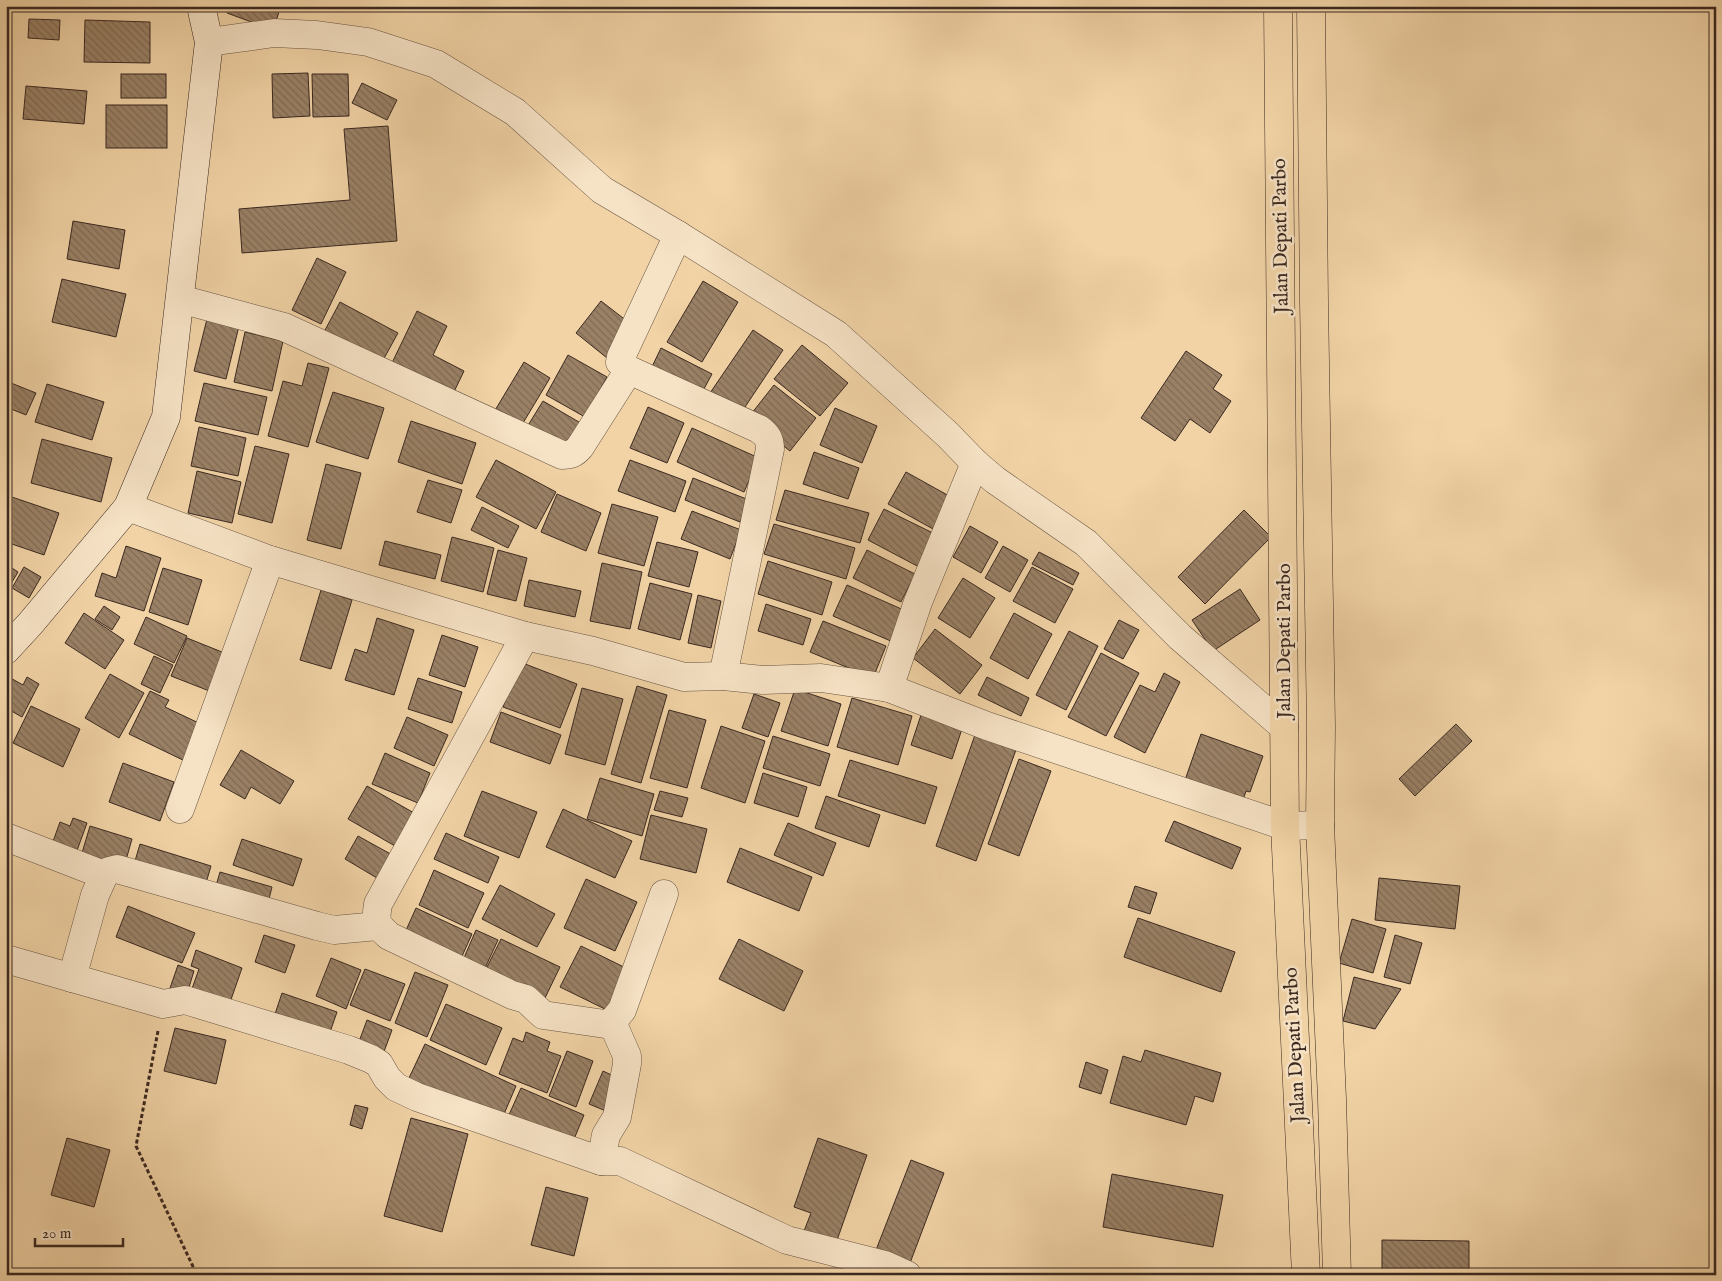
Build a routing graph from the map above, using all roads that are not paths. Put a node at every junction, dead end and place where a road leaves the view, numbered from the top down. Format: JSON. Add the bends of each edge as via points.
{"nodes":[{"id":1,"x":201,"y":6,"type":"edge"},
{"id":2,"x":1278,"y":6,"type":"edge"},
{"id":3,"x":1311,"y":6,"type":"edge"},
{"id":4,"x":209,"y":42,"type":"junction"},
{"id":5,"x":678,"y":236,"type":"junction"},
{"id":6,"x":180,"y":299,"type":"junction"},
{"id":7,"x":628,"y":370,"type":"junction"},
{"id":8,"x":974,"y":462,"type":"junction"},
{"id":9,"x":128,"y":507,"type":"junction"},
{"id":10,"x":270,"y":560,"type":"junction"},
{"id":11,"x":525,"y":636,"type":"junction"},
{"id":12,"x":6,"y":650,"type":"edge"},
{"id":13,"x":723,"y":676,"type":"junction"},
{"id":14,"x":889,"y":688,"type":"junction"},
{"id":15,"x":1284,"y":727,"type":"junction"},
{"id":16,"x":180,"y":809,"type":"dead end"},
{"id":17,"x":1320,"y":825,"type":"junction"},
{"id":18,"x":1285,"y":826,"type":"junction"},
{"id":19,"x":6,"y":837,"type":"edge"},
{"id":20,"x":104,"y":875,"type":"junction"},
{"id":21,"x":664,"y":894,"type":"dead end"},
{"id":22,"x":378,"y":926,"type":"junction"},
{"id":23,"x":6,"y":959,"type":"edge"},
{"id":24,"x":72,"y":978,"type":"junction"},
{"id":25,"x":612,"y":1022,"type":"junction"},
{"id":26,"x":601,"y":1162,"type":"junction"},
{"id":27,"x":907,"y":1275,"type":"edge"},
{"id":28,"x":1306,"y":1275,"type":"edge"},
{"id":29,"x":1337,"y":1275,"type":"edge"}],
"edges":[{"from":1,"to":4,"type":"street"},
{"from":2,"to":15,"type":"main road","name":"Jalan Depati Parbo"},
{"from":3,"to":17,"type":"main road","name":"Jalan Depati Parbo"},
{"from":4,"to":5,"type":"street","via":[[274,33],[317,35],[368,42],[436,64],[516,112],[602,190]]},
{"from":4,"to":6,"type":"street"},
{"from":5,"to":7,"type":"street","via":[[621,357],[620,362]]},
{"from":5,"to":8,"type":"street","via":[[836,334]]},
{"from":6,"to":7,"type":"street","via":[[284,328],[562,454],[575,453],[580,447]]},
{"from":6,"to":9,"type":"street","via":[[166,417]]},
{"from":7,"to":13,"type":"street","via":[[759,429],[770,442]]},
{"from":8,"to":14,"type":"street","via":[[918,602]]},
{"from":8,"to":15,"type":"street","via":[[1086,543],[1180,637]]},
{"from":9,"to":10,"type":"street"},
{"from":9,"to":12,"type":"street"},
{"from":10,"to":11,"type":"street"},
{"from":10,"to":16,"type":"street"},
{"from":11,"to":13,"type":"street","via":[[594,651],[684,677]]},
{"from":11,"to":22,"type":"street","via":[[378,904]]},
{"from":13,"to":14,"type":"street","via":[[763,680],[821,678]]},
{"from":14,"to":18,"type":"street","via":[[987,726]]},
{"from":15,"to":18,"type":"main road","name":"Jalan Depati Parbo"},
{"from":17,"to":18,"type":"street"},
{"from":17,"to":29,"type":"main road","name":"Jalan Depati Parbo"},
{"from":18,"to":28,"type":"main road","name":"Jalan Depati Parbo"},
{"from":19,"to":20,"type":"street"},
{"from":20,"to":22,"type":"street","via":[[117,869],[334,930]]},
{"from":20,"to":24,"type":"street","via":[[95,895]]},
{"from":21,"to":25,"type":"street","via":[[622,1010]]},
{"from":22,"to":25,"type":"street","via":[[389,936],[526,1000],[543,1015],[604,1024]]},
{"from":23,"to":24,"type":"street"},
{"from":24,"to":26,"type":"street","via":[[163,1004],[185,1000],[349,1050],[379,1064],[387,1078],[405,1092]]},
{"from":25,"to":26,"type":"street","via":[[627,1056],[627,1064],[617,1117],[606,1135]]},
{"from":26,"to":27,"type":"street","via":[[620,1161],[787,1240],[885,1265]]}]}
